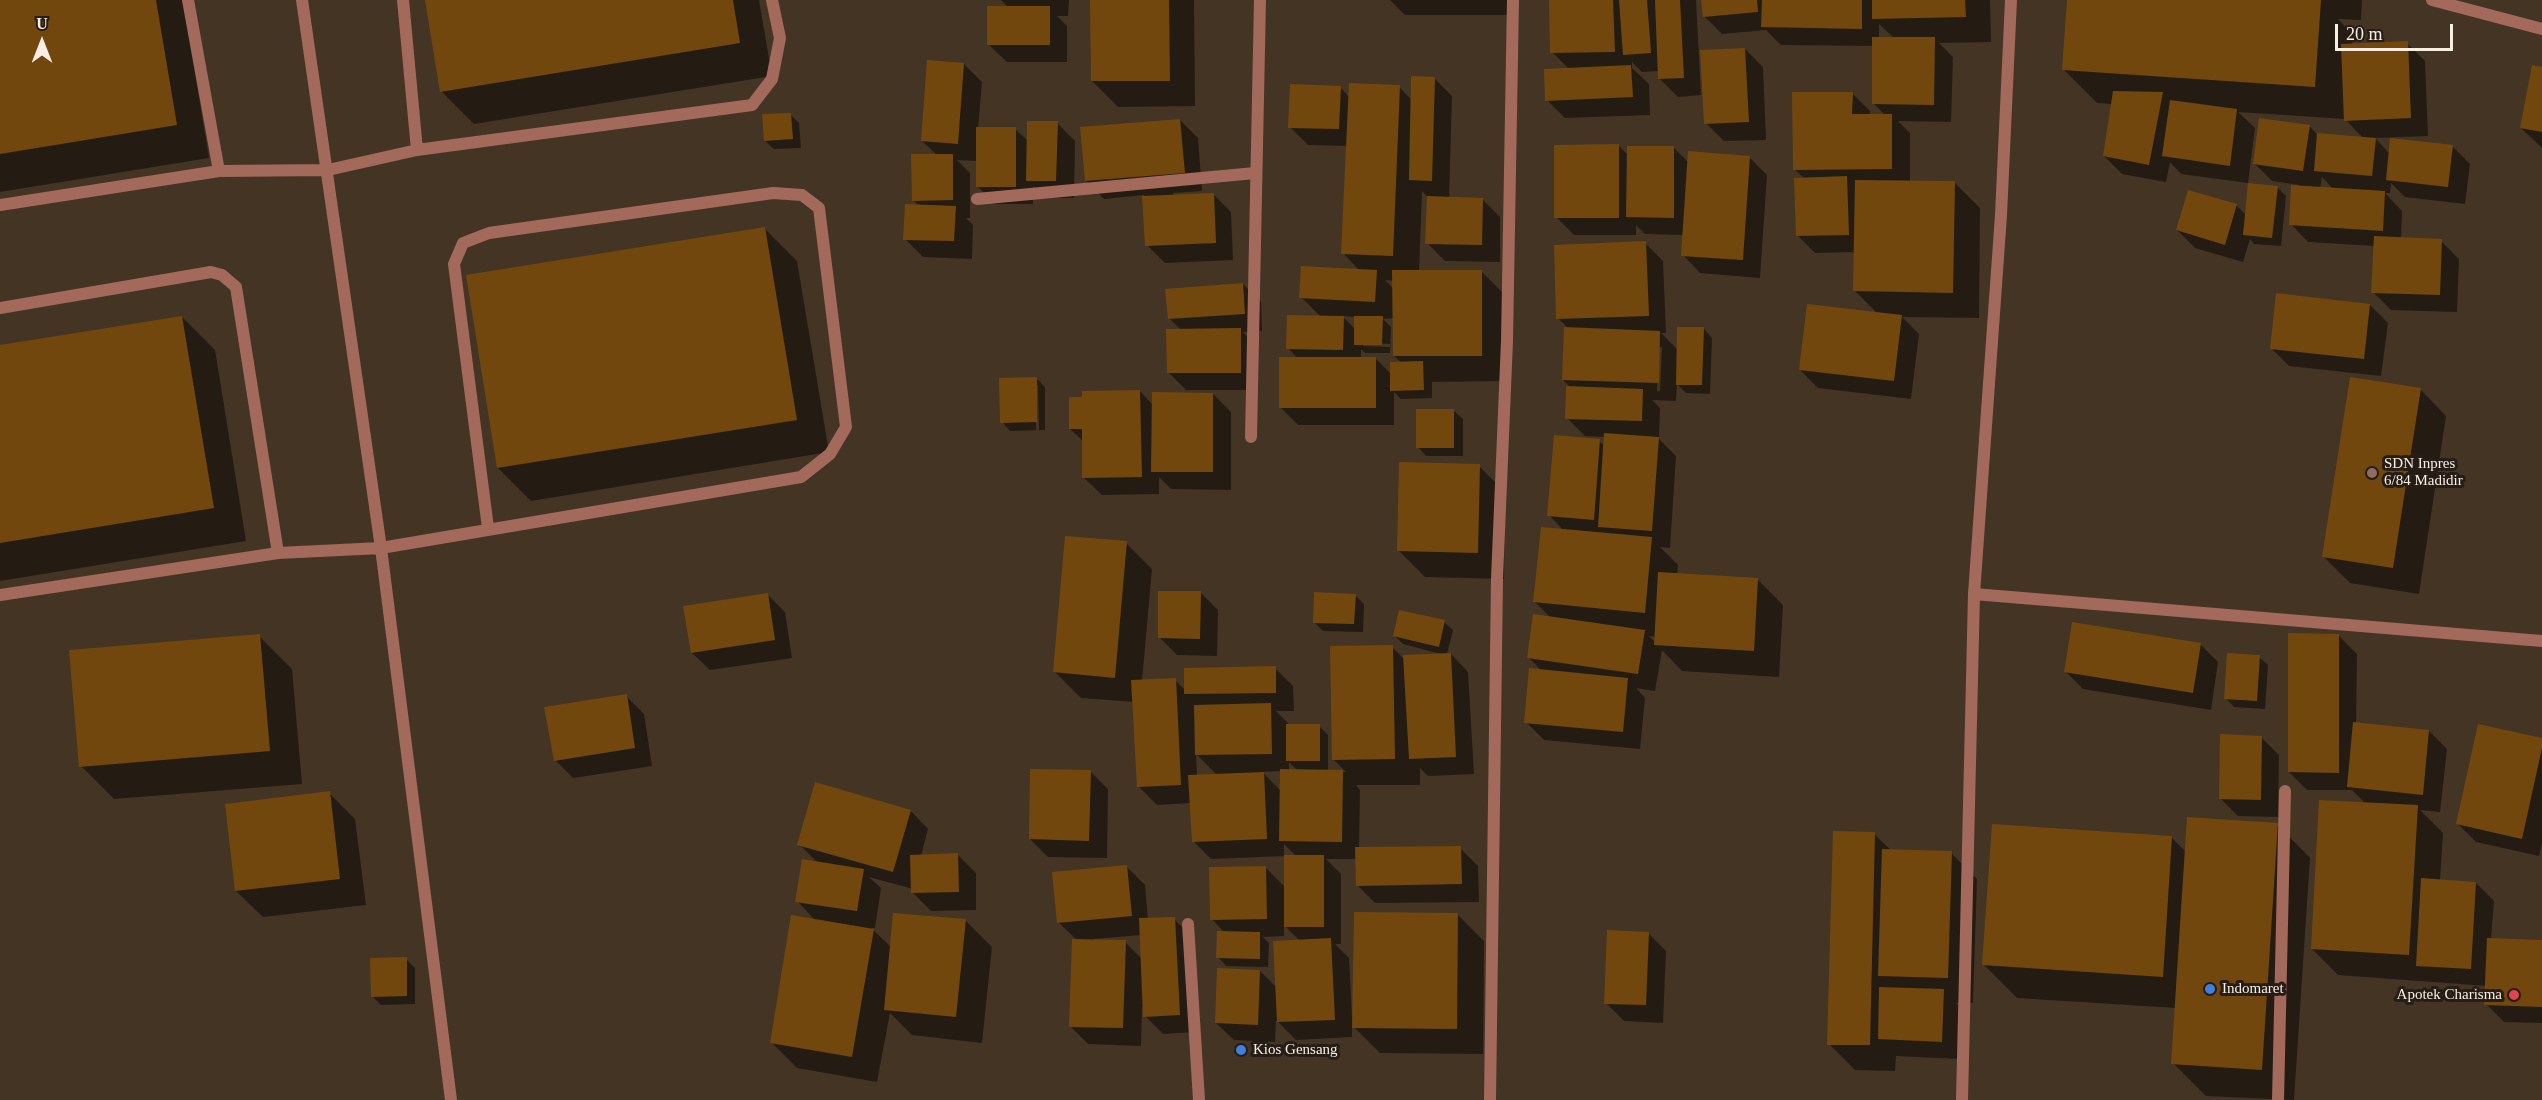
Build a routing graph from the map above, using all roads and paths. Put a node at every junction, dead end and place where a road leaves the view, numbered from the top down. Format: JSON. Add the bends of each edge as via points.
{"nodes":[{"id":1,"x":188,"y":0,"type":"edge"},
{"id":2,"x":302,"y":0,"type":"edge"},
{"id":3,"x":403,"y":0,"type":"edge"},
{"id":4,"x":772,"y":0,"type":"edge"},
{"id":5,"x":1260,"y":0,"type":"edge"},
{"id":6,"x":1513,"y":0,"type":"edge"},
{"id":7,"x":2011,"y":0,"type":"edge"},
{"id":8,"x":2432,"y":0,"type":"edge"},
{"id":9,"x":2542,"y":29,"type":"edge"},
{"id":10,"x":417,"y":150,"type":"junction"},
{"id":11,"x":328,"y":170,"type":"junction"},
{"id":12,"x":219,"y":171,"type":"junction"},
{"id":13,"x":1255,"y":173,"type":"junction"},
{"id":14,"x":977,"y":199,"type":"dead end"},
{"id":15,"x":0,"y":205,"type":"edge"},
{"id":16,"x":0,"y":308,"type":"edge"},
{"id":17,"x":1251,"y":437,"type":"dead end"},
{"id":18,"x":488,"y":528,"type":"junction"},
{"id":19,"x":381,"y":548,"type":"junction"},
{"id":20,"x":278,"y":553,"type":"junction"},
{"id":21,"x":1974,"y":594,"type":"junction"},
{"id":22,"x":0,"y":595,"type":"edge"},
{"id":23,"x":2542,"y":641,"type":"edge"},
{"id":24,"x":2285,"y":791,"type":"dead end"},
{"id":25,"x":1188,"y":924,"type":"dead end"},
{"id":26,"x":451,"y":1100,"type":"edge"},
{"id":27,"x":1199,"y":1100,"type":"edge"},
{"id":28,"x":1490,"y":1100,"type":"edge"},
{"id":29,"x":1962,"y":1100,"type":"edge"},
{"id":30,"x":2278,"y":1100,"type":"edge"}],
"edges":[{"from":1,"to":12,"type":"street"},
{"from":2,"to":11,"type":"street"},
{"from":3,"to":10,"type":"street"},
{"from":4,"to":10,"type":"street","via":[[780,38],[772,79],[752,105]]},
{"from":5,"to":13,"type":"street"},
{"from":6,"to":28,"type":"street","via":[[1508,341],[1497,579]]},
{"from":7,"to":21,"type":"street","via":[[2001,215]]},
{"from":8,"to":9,"type":"street"},
{"from":10,"to":11,"type":"street"},
{"from":11,"to":12,"type":"street"},
{"from":11,"to":19,"type":"street"},
{"from":12,"to":15,"type":"street"},
{"from":13,"to":14,"type":"street"},
{"from":13,"to":17,"type":"street"},
{"from":16,"to":20,"type":"street","via":[[211,272],[222,275],[236,287]]},
{"from":18,"to":18,"type":"street","via":[[801,477],[830,454],[846,428],[819,208],[802,195],[773,193],[489,233],[463,243],[454,264]]},
{"from":18,"to":19,"type":"street"},
{"from":19,"to":20,"type":"street"},
{"from":19,"to":26,"type":"street"},
{"from":20,"to":22,"type":"street"},
{"from":21,"to":23,"type":"street"},
{"from":21,"to":29,"type":"street"},
{"from":24,"to":30,"type":"street"},
{"from":25,"to":27,"type":"street"}]}
